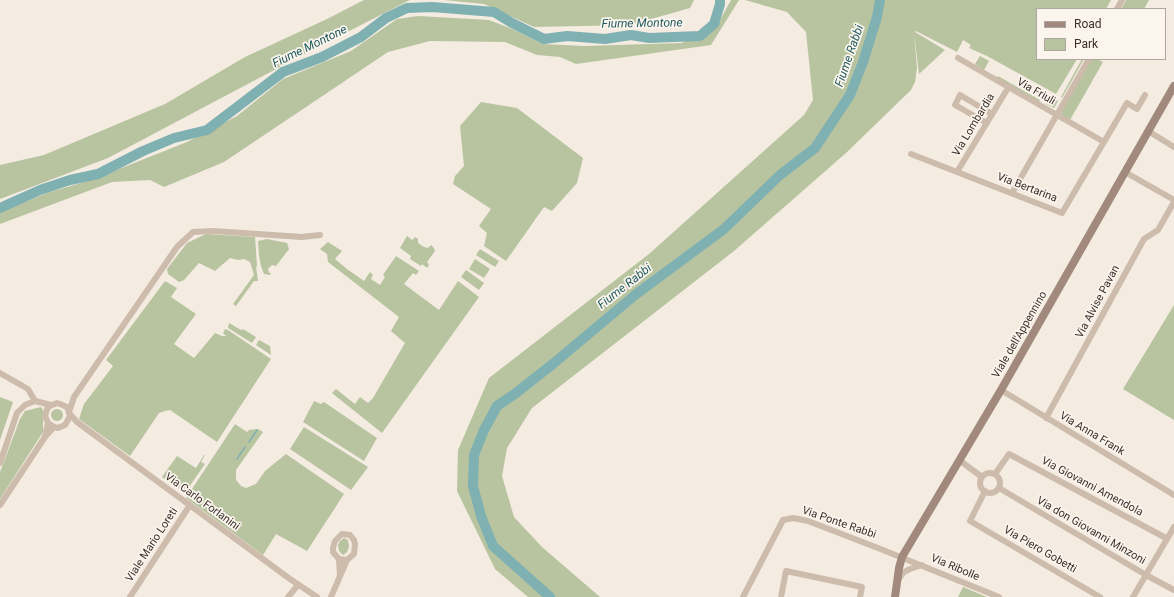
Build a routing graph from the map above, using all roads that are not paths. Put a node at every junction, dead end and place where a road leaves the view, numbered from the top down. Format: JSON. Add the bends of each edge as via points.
{"nodes":[{"id":1,"x":958,"y":58,"type":"dead end"},
{"id":2,"x":1088,"y":60,"type":"edge"},
{"id":3,"x":1174,"y":86,"type":"edge"},
{"id":4,"x":1008,"y":88,"type":"junction"},
{"id":5,"x":1145,"y":95,"type":"dead end"},
{"id":6,"x":992,"y":114,"type":"junction"},
{"id":7,"x":1056,"y":116,"type":"junction"},
{"id":8,"x":986,"y":123,"type":"junction"},
{"id":9,"x":1148,"y":131,"type":"junction"},
{"id":10,"x":1104,"y":142,"type":"junction"},
{"id":11,"x":1174,"y":147,"type":"edge"},
{"id":12,"x":911,"y":154,"type":"dead end"},
{"id":13,"x":957,"y":172,"type":"junction"},
{"id":14,"x":1125,"y":172,"type":"junction"},
{"id":15,"x":1012,"y":193,"type":"junction"},
{"id":16,"x":1174,"y":201,"type":"edge"},
{"id":17,"x":320,"y":235,"type":"dead end"},
{"id":18,"x":0,"y":373,"type":"edge"},
{"id":19,"x":1001,"y":390,"type":"junction"},
{"id":20,"x":38,"y":401,"type":"junction"},
{"id":21,"x":72,"y":401,"type":"junction"},
{"id":22,"x":65,"y":406,"type":"junction"},
{"id":23,"x":49,"y":407,"type":"junction"},
{"id":24,"x":69,"y":415,"type":"junction"},
{"id":25,"x":1046,"y":418,"type":"junction"},
{"id":26,"x":48,"y":423,"type":"junction"},
{"id":27,"x":54,"y":427,"type":"junction"},
{"id":28,"x":45,"y":438,"type":"junction"},
{"id":29,"x":959,"y":460,"type":"junction"},
{"id":30,"x":0,"y":463,"type":"edge"},
{"id":31,"x":995,"y":474,"type":"junction"},
{"id":32,"x":982,"y":477,"type":"junction"},
{"id":33,"x":999,"y":488,"type":"junction"},
{"id":34,"x":985,"y":491,"type":"junction"},
{"id":35,"x":1174,"y":495,"type":"edge"},
{"id":36,"x":0,"y":505,"type":"edge"},
{"id":37,"x":190,"y":505,"type":"junction"},
{"id":38,"x":1174,"y":527,"type":"edge"},
{"id":39,"x":1166,"y":538,"type":"junction"},
{"id":40,"x":902,"y":557,"type":"junction"},
{"id":41,"x":339,"y":559,"type":"junction"},
{"id":42,"x":347,"y":560,"type":"junction"},
{"id":43,"x":923,"y":565,"type":"junction"},
{"id":44,"x":1146,"y":575,"type":"junction"},
{"id":45,"x":340,"y":576,"type":"junction"},
{"id":46,"x":896,"y":583,"type":"junction"},
{"id":47,"x":298,"y":585,"type":"junction"},
{"id":48,"x":1174,"y":590,"type":"edge"},
{"id":49,"x":333,"y":595,"type":"edge"},
{"id":50,"x":130,"y":597,"type":"edge"},
{"id":51,"x":288,"y":597,"type":"edge"},
{"id":52,"x":317,"y":597,"type":"edge"},
{"id":53,"x":743,"y":597,"type":"edge"},
{"id":54,"x":781,"y":597,"type":"edge"},
{"id":55,"x":860,"y":597,"type":"edge"},
{"id":56,"x":894,"y":597,"type":"edge"},
{"id":57,"x":999,"y":597,"type":"edge"},
{"id":58,"x":1100,"y":597,"type":"edge"},
{"id":59,"x":1133,"y":597,"type":"edge"}],
"edges":[{"from":1,"to":4,"type":"street","name":"Via Friuli"},
{"from":2,"to":7,"type":"street"},
{"from":3,"to":9,"type":"main road","name":"Viale dell'Appennino"},
{"from":4,"to":6,"type":"street","name":"Via Lombardia"},
{"from":4,"to":7,"type":"street","name":"Via Friuli"},
{"from":5,"to":10,"type":"street","name":"Via Bertarina","via":[[1137,109],[1127,103]]},
{"from":6,"to":8,"type":"street","name":"Via Lombardia"},
{"from":6,"to":8,"type":"street","via":[[960,96],[955,104]]},
{"from":7,"to":10,"type":"street","name":"Via Friuli"},
{"from":7,"to":15,"type":"street"},
{"from":8,"to":13,"type":"street","name":"Via Lombardia"},
{"from":9,"to":11,"type":"street"},
{"from":9,"to":14,"type":"main road","name":"Viale dell'Appennino"},
{"from":10,"to":15,"type":"street","name":"Via Bertarina","via":[[1062,213]]},
{"from":12,"to":13,"type":"street","name":"Via Bertarina"},
{"from":13,"to":15,"type":"street","name":"Via Bertarina"},
{"from":14,"to":16,"type":"street"},
{"from":14,"to":19,"type":"main road","name":"Viale dell'Appennino"},
{"from":16,"to":25,"type":"street","name":"Via Alvise Pavan","via":[[1158,230],[1144,239]]},
{"from":17,"to":21,"type":"street","via":[[302,237],[193,232],[177,247]]},
{"from":18,"to":20,"type":"street","via":[[28,389]]},
{"from":19,"to":25,"type":"street","name":"Via Anna Frank"},
{"from":19,"to":29,"type":"main road","name":"Viale dell'Appennino"},
{"from":20,"to":23,"type":"street"},
{"from":20,"to":30,"type":"street","via":[[24,405],[17,413]]},
{"from":21,"to":22,"type":"street"},
{"from":21,"to":24,"type":"street"},
{"from":22,"to":23,"type":"street","via":[[57,403]]},
{"from":22,"to":24,"type":"street"},
{"from":23,"to":26,"type":"street","via":[[45,416]]},
{"from":24,"to":27,"type":"street","via":[[65,425]]},
{"from":24,"to":37,"type":"street","name":"Via Carlo Forlanini"},
{"from":25,"to":35,"type":"street","name":"Via Anna Frank"},
{"from":26,"to":27,"type":"street"},
{"from":26,"to":28,"type":"street"},
{"from":27,"to":28,"type":"street"},
{"from":28,"to":36,"type":"street"},
{"from":29,"to":32,"type":"street"},
{"from":29,"to":40,"type":"main road","name":"Viale dell'Appennino"},
{"from":31,"to":32,"type":"street","via":[[989,472]]},
{"from":31,"to":33,"type":"street","via":[[1000,482]]},
{"from":31,"to":39,"type":"street","name":"Via Giovanni Amendola","via":[[1009,454]]},
{"from":32,"to":34,"type":"street","via":[[980,483]]},
{"from":33,"to":34,"type":"street","via":[[991,493]]},
{"from":33,"to":44,"type":"street","name":"Via don Giovanni Minzoni"},
{"from":34,"to":58,"type":"street","name":"Via Piero Gobetti","via":[[970,521]]},
{"from":37,"to":47,"type":"street","name":"Via Carlo Forlanini"},
{"from":37,"to":50,"type":"street","name":"Viale Mario Loreti"},
{"from":38,"to":39,"type":"street"},
{"from":39,"to":44,"type":"street"},
{"from":40,"to":43,"type":"street","name":"Via Ribolle"},
{"from":40,"to":46,"type":"main road","name":"Viale dell'Appennino"},
{"from":40,"to":53,"type":"street","name":"Via Ponte Rabbi","via":[[808,521],[793,518],[783,520]]},
{"from":41,"to":42,"type":"street"},
{"from":41,"to":42,"type":"street","via":[[333,552],[334,545],[338,537],[346,534],[352,537],[356,548],[352,557]]},
{"from":41,"to":45,"type":"street"},
{"from":42,"to":45,"type":"street"},
{"from":43,"to":46,"type":"street","via":[[904,572]]},
{"from":43,"to":57,"type":"street","name":"Via Ribolle"},
{"from":44,"to":48,"type":"street","name":"Via don Giovanni Minzoni"},
{"from":44,"to":59,"type":"street"},
{"from":45,"to":49,"type":"street"},
{"from":46,"to":56,"type":"main road","name":"Viale dell'Appennino"},
{"from":47,"to":51,"type":"street"},
{"from":47,"to":52,"type":"street","name":"Via Carlo Forlanini"},
{"from":54,"to":55,"type":"street","via":[[786,571],[862,587]]}]}
